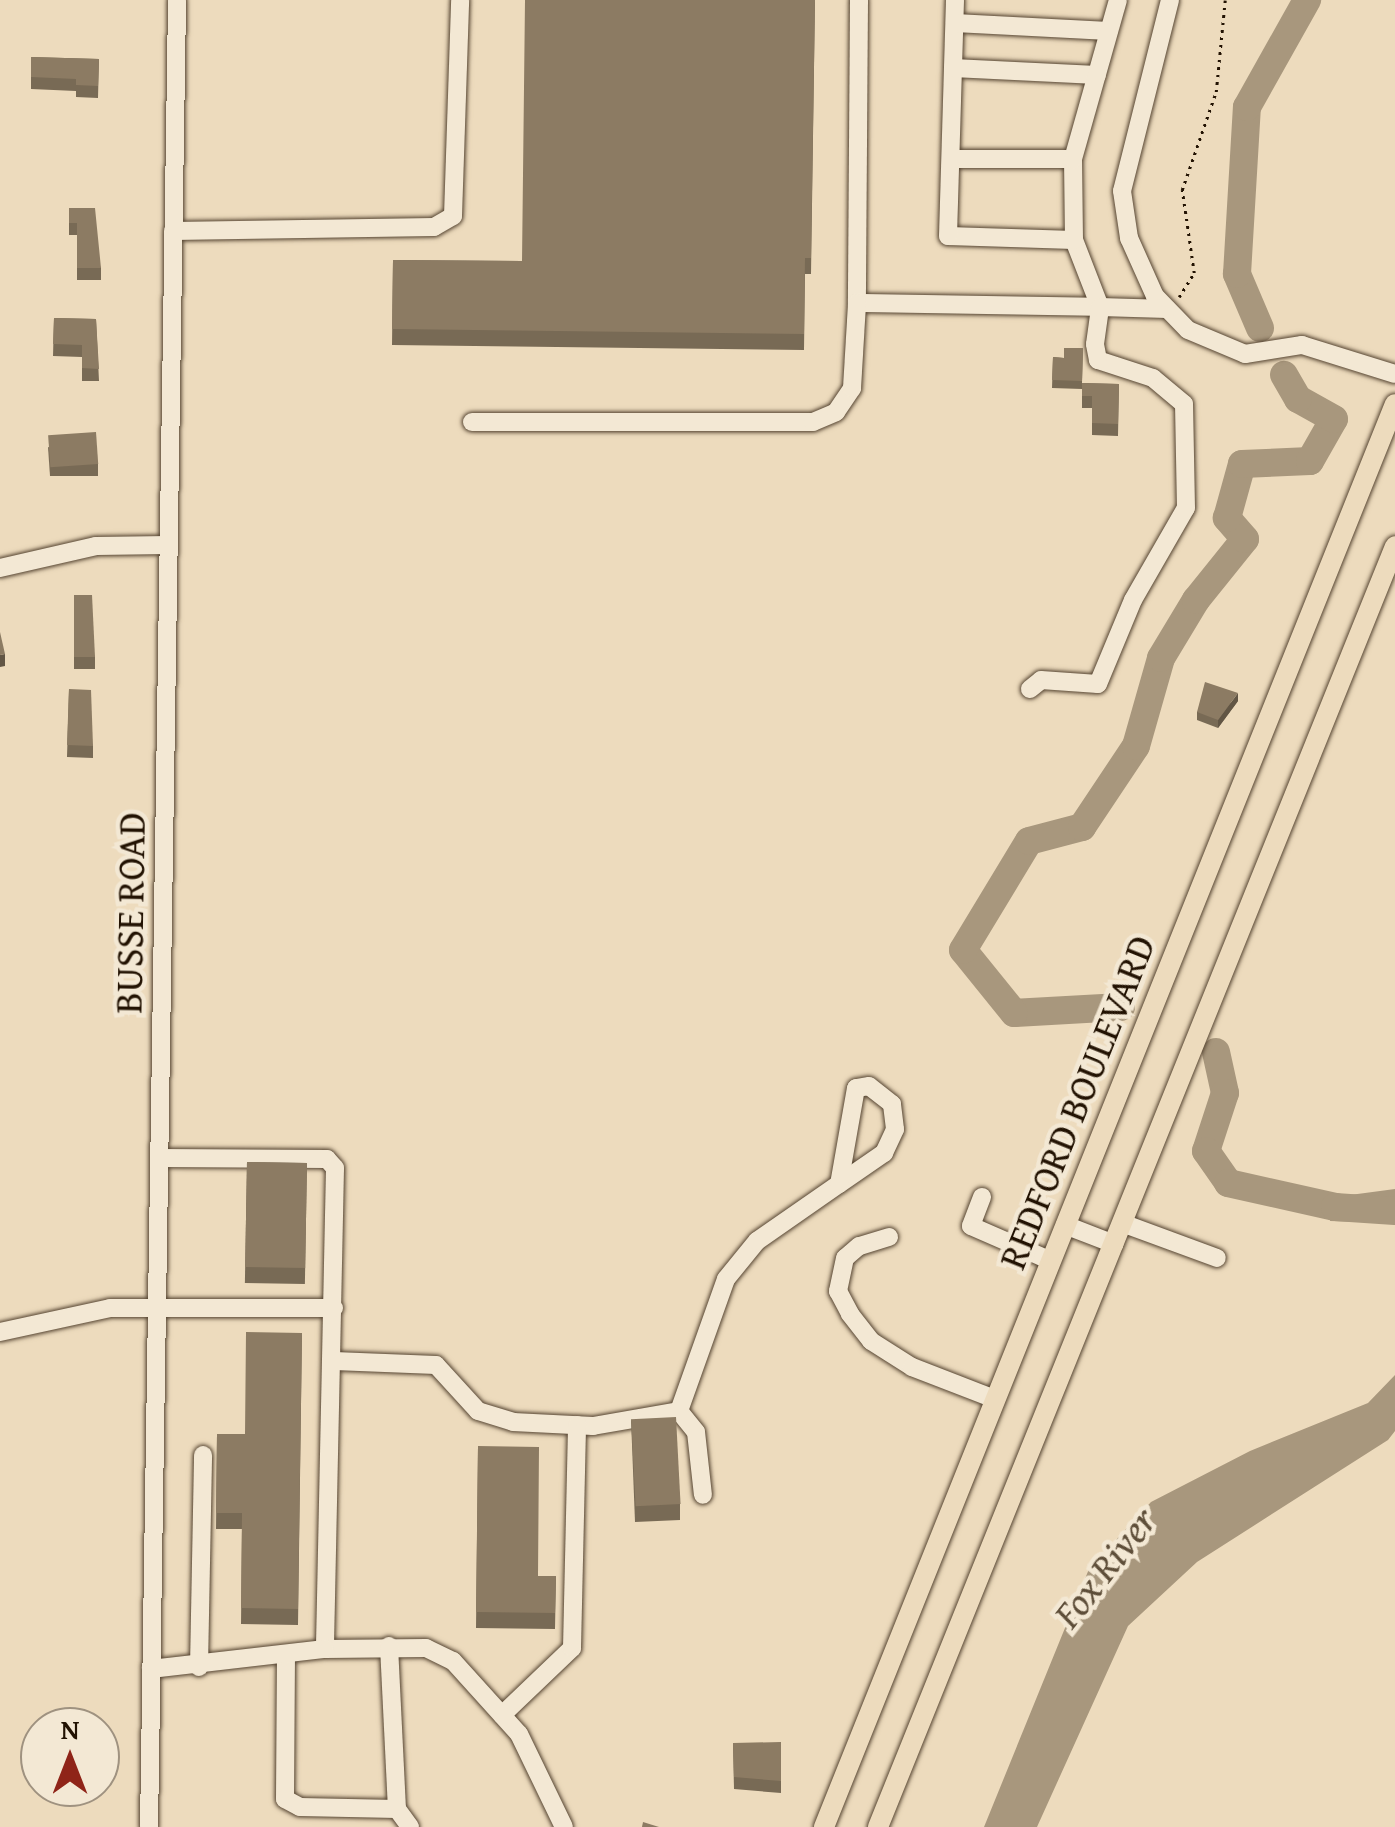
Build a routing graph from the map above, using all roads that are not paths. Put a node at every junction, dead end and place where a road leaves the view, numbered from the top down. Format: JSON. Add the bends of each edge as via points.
{"nodes":[{"id":1,"x":177,"y":0,"type":"edge"},
{"id":2,"x":460,"y":0,"type":"edge"},
{"id":3,"x":859,"y":0,"type":"edge"},
{"id":4,"x":956,"y":0,"type":"edge"},
{"id":5,"x":1118,"y":0,"type":"edge"},
{"id":6,"x":1170,"y":0,"type":"edge"},
{"id":7,"x":955,"y":23,"type":"junction"},
{"id":8,"x":1109,"y":32,"type":"junction"},
{"id":9,"x":954,"y":68,"type":"junction"},
{"id":10,"x":1097,"y":75,"type":"junction"},
{"id":11,"x":1073,"y":158,"type":"junction"},
{"id":12,"x":950,"y":159,"type":"junction"},
{"id":13,"x":173,"y":231,"type":"junction"},
{"id":14,"x":1074,"y":240,"type":"junction"},
{"id":15,"x":857,"y":303,"type":"junction"},
{"id":16,"x":1100,"y":308,"type":"junction"},
{"id":17,"x":1167,"y":309,"type":"junction"},
{"id":18,"x":1395,"y":374,"type":"edge"},
{"id":19,"x":1395,"y":404,"type":"edge"},
{"id":20,"x":472,"y":422,"type":"dead end"},
{"id":21,"x":168,"y":544,"type":"junction"},
{"id":22,"x":1395,"y":546,"type":"edge"},
{"id":23,"x":0,"y":568,"type":"edge"},
{"id":24,"x":1030,"y":688,"type":"dead end"},
{"id":25,"x":158,"y":1158,"type":"junction"},
{"id":26,"x":838,"y":1184,"type":"junction"},
{"id":27,"x":982,"y":1197,"type":"dead end"},
{"id":28,"x":1122,"y":1223,"type":"junction"},
{"id":29,"x":1065,"y":1226,"type":"junction"},
{"id":30,"x":890,"y":1236,"type":"dead end"},
{"id":31,"x":1114,"y":1244,"type":"junction"},
{"id":32,"x":1218,"y":1258,"type":"dead end"},
{"id":33,"x":1051,"y":1261,"type":"junction"},
{"id":34,"x":334,"y":1308,"type":"junction"},
{"id":35,"x":156,"y":1310,"type":"junction"},
{"id":36,"x":0,"y":1332,"type":"edge"},
{"id":37,"x":334,"y":1362,"type":"junction"},
{"id":38,"x":995,"y":1400,"type":"junction"},
{"id":39,"x":679,"y":1411,"type":"junction"},
{"id":40,"x":576,"y":1425,"type":"junction"},
{"id":41,"x":203,"y":1455,"type":"dead end"},
{"id":42,"x":703,"y":1495,"type":"dead end"},
{"id":43,"x":389,"y":1646,"type":"junction"},
{"id":44,"x":326,"y":1649,"type":"junction"},
{"id":45,"x":286,"y":1655,"type":"junction"},
{"id":46,"x":199,"y":1666,"type":"junction"},
{"id":47,"x":151,"y":1669,"type":"junction"},
{"id":48,"x":502,"y":1715,"type":"junction"},
{"id":49,"x":396,"y":1809,"type":"junction"},
{"id":50,"x":149,"y":1827,"type":"edge"},
{"id":51,"x":410,"y":1827,"type":"edge"},
{"id":52,"x":564,"y":1827,"type":"edge"},
{"id":53,"x":824,"y":1827,"type":"edge"},
{"id":54,"x":878,"y":1827,"type":"edge"}],
"edges":[{"from":1,"to":13,"type":"street","name":"BUSSE ROAD"},
{"from":2,"to":13,"type":"street","via":[[452,216],[434,226]]},
{"from":3,"to":15,"type":"street"},
{"from":4,"to":7,"type":"street"},
{"from":5,"to":8,"type":"street"},
{"from":6,"to":17,"type":"street","via":[[1122,192],[1129,238],[1154,296]]},
{"from":7,"to":8,"type":"street"},
{"from":7,"to":9,"type":"street"},
{"from":8,"to":10,"type":"street"},
{"from":9,"to":10,"type":"street"},
{"from":9,"to":12,"type":"street"},
{"from":10,"to":11,"type":"street"},
{"from":11,"to":12,"type":"street"},
{"from":11,"to":14,"type":"street"},
{"from":12,"to":14,"type":"street","via":[[948,236]]},
{"from":13,"to":21,"type":"street","name":"BUSSE ROAD"},
{"from":14,"to":16,"type":"street"},
{"from":15,"to":16,"type":"street"},
{"from":15,"to":20,"type":"street","via":[[852,388],[836,412],[812,422]]},
{"from":16,"to":17,"type":"street"},
{"from":16,"to":24,"type":"street","via":[[1094,321],[1098,360],[1153,378],[1184,404],[1186,508],[1133,600],[1098,684],[1041,680]]},
{"from":17,"to":18,"type":"street","via":[[1188,330],[1245,354],[1302,346]]},
{"from":19,"to":29,"type":"main road","name":"REDFORD BOULEVARD"},
{"from":21,"to":23,"type":"street","via":[[96,546]]},
{"from":21,"to":25,"type":"street","name":"BUSSE ROAD"},
{"from":22,"to":28,"type":"main road"},
{"from":25,"to":34,"type":"street","via":[[327,1160],[334,1168]]},
{"from":25,"to":35,"type":"street","name":"BUSSE ROAD"},
{"from":26,"to":26,"type":"street","via":[[884,1153],[895,1129],[892,1104],[869,1086],[856,1088]]},
{"from":26,"to":39,"type":"street","via":[[757,1241],[726,1279]]},
{"from":27,"to":33,"type":"street","via":[[971,1226]]},
{"from":28,"to":31,"type":"main road"},
{"from":28,"to":32,"type":"street"},
{"from":29,"to":31,"type":"street"},
{"from":29,"to":33,"type":"main road","name":"REDFORD BOULEVARD"},
{"from":30,"to":38,"type":"street","via":[[846,1258],[838,1290],[850,1314],[871,1340],[912,1367]]},
{"from":31,"to":54,"type":"main road"},
{"from":33,"to":38,"type":"main road","name":"REDFORD BOULEVARD"},
{"from":34,"to":35,"type":"street"},
{"from":34,"to":37,"type":"street"},
{"from":35,"to":36,"type":"street","via":[[79,1311]]},
{"from":35,"to":47,"type":"street","name":"BUSSE ROAD"},
{"from":37,"to":40,"type":"street","via":[[436,1365],[478,1411],[513,1422]]},
{"from":37,"to":44,"type":"street"},
{"from":38,"to":53,"type":"main road","name":"REDFORD BOULEVARD"},
{"from":39,"to":40,"type":"street"},
{"from":39,"to":42,"type":"street","via":[[696,1432]]},
{"from":40,"to":48,"type":"street","via":[[572,1648]]},
{"from":41,"to":46,"type":"street"},
{"from":43,"to":44,"type":"street"},
{"from":43,"to":48,"type":"street","via":[[426,1648],[452,1661]]},
{"from":43,"to":49,"type":"street"},
{"from":44,"to":45,"type":"street"},
{"from":45,"to":46,"type":"street"},
{"from":45,"to":49,"type":"street","via":[[285,1799],[300,1807]]},
{"from":46,"to":47,"type":"street"},
{"from":47,"to":50,"type":"street","name":"BUSSE ROAD"},
{"from":48,"to":52,"type":"street","via":[[519,1734]]},
{"from":49,"to":51,"type":"street"}]}
